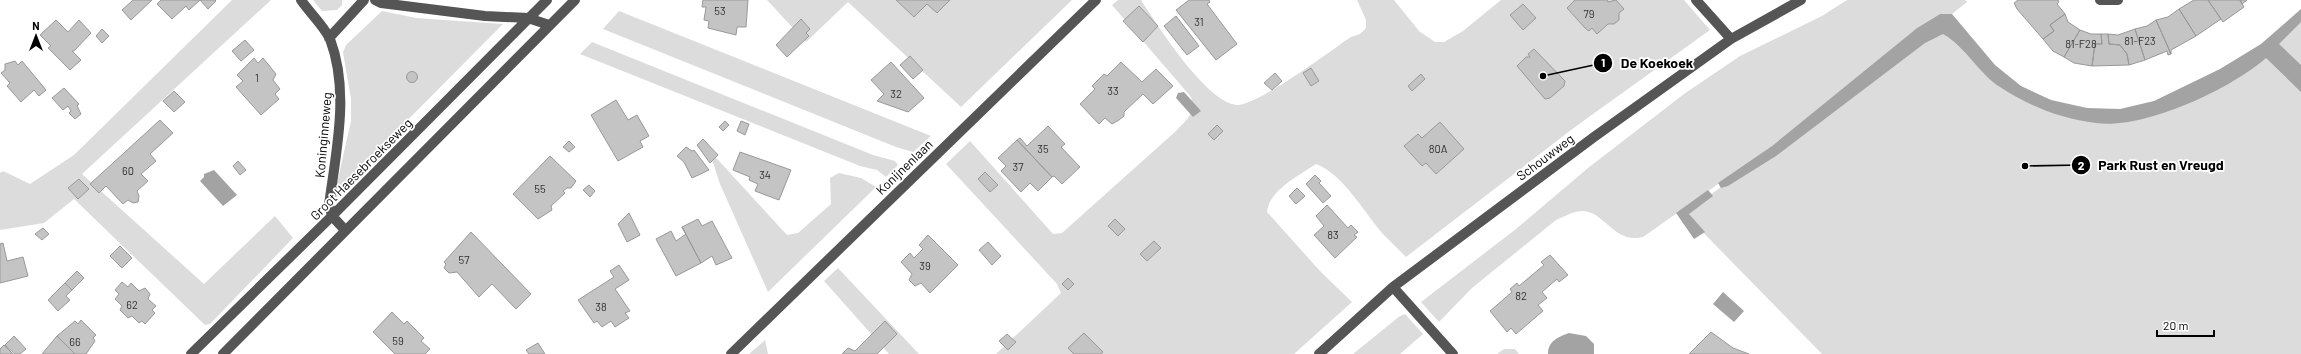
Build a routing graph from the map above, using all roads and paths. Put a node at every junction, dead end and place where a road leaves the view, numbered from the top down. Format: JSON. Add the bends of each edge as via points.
{"nodes":[{"id":1,"x":301,"y":0,"type":"edge"},
{"id":2,"x":364,"y":0,"type":"edge"},
{"id":3,"x":375,"y":0,"type":"edge"},
{"id":4,"x":547,"y":0,"type":"edge"},
{"id":5,"x":575,"y":0,"type":"edge"},
{"id":6,"x":1096,"y":0,"type":"edge"},
{"id":7,"x":1696,"y":0,"type":"edge"},
{"id":8,"x":1801,"y":0,"type":"edge"},
{"id":9,"x":2100,"y":0,"type":"edge"},
{"id":10,"x":2118,"y":0,"type":"edge"},
{"id":11,"x":528,"y":18,"type":"junction"},
{"id":12,"x":549,"y":25,"type":"junction"},
{"id":13,"x":329,"y":38,"type":"junction"},
{"id":14,"x":1731,"y":39,"type":"junction"},
{"id":15,"x":332,"y":216,"type":"junction"},
{"id":16,"x":345,"y":230,"type":"junction"},
{"id":17,"x":1393,"y":287,"type":"junction"},
{"id":18,"x":191,"y":354,"type":"edge"},
{"id":19,"x":223,"y":354,"type":"edge"},
{"id":20,"x":731,"y":354,"type":"edge"},
{"id":21,"x":1319,"y":354,"type":"edge"},
{"id":22,"x":1453,"y":354,"type":"edge"}],
"edges":[{"from":1,"to":13,"type":"street","name":"Koninginneweg"},
{"from":2,"to":13,"type":"street"},
{"from":3,"to":11,"type":"street","via":[[381,3],[485,16]]},
{"from":4,"to":11,"type":"street","name":"Groot Haesebroekseweg"},
{"from":5,"to":12,"type":"street"},
{"from":6,"to":20,"type":"street","name":"Konijnenlaan"},
{"from":7,"to":14,"type":"street"},
{"from":8,"to":14,"type":"street","name":"Schouwweg"},
{"from":9,"to":10,"type":"street"},
{"from":11,"to":12,"type":"street"},
{"from":11,"to":15,"type":"street","name":"Groot Haesebroekseweg"},
{"from":12,"to":16,"type":"street"},
{"from":13,"to":15,"type":"street","name":"Koninginneweg","via":[[338,72],[340,97],[329,205]]},
{"from":14,"to":17,"type":"street","name":"Schouwweg","via":[[1594,137]]},
{"from":15,"to":16,"type":"street"},
{"from":15,"to":18,"type":"street","name":"Groot Haesebroekseweg"},
{"from":16,"to":19,"type":"street"},
{"from":17,"to":21,"type":"street","name":"Schouwweg"},
{"from":17,"to":22,"type":"street"}]}
